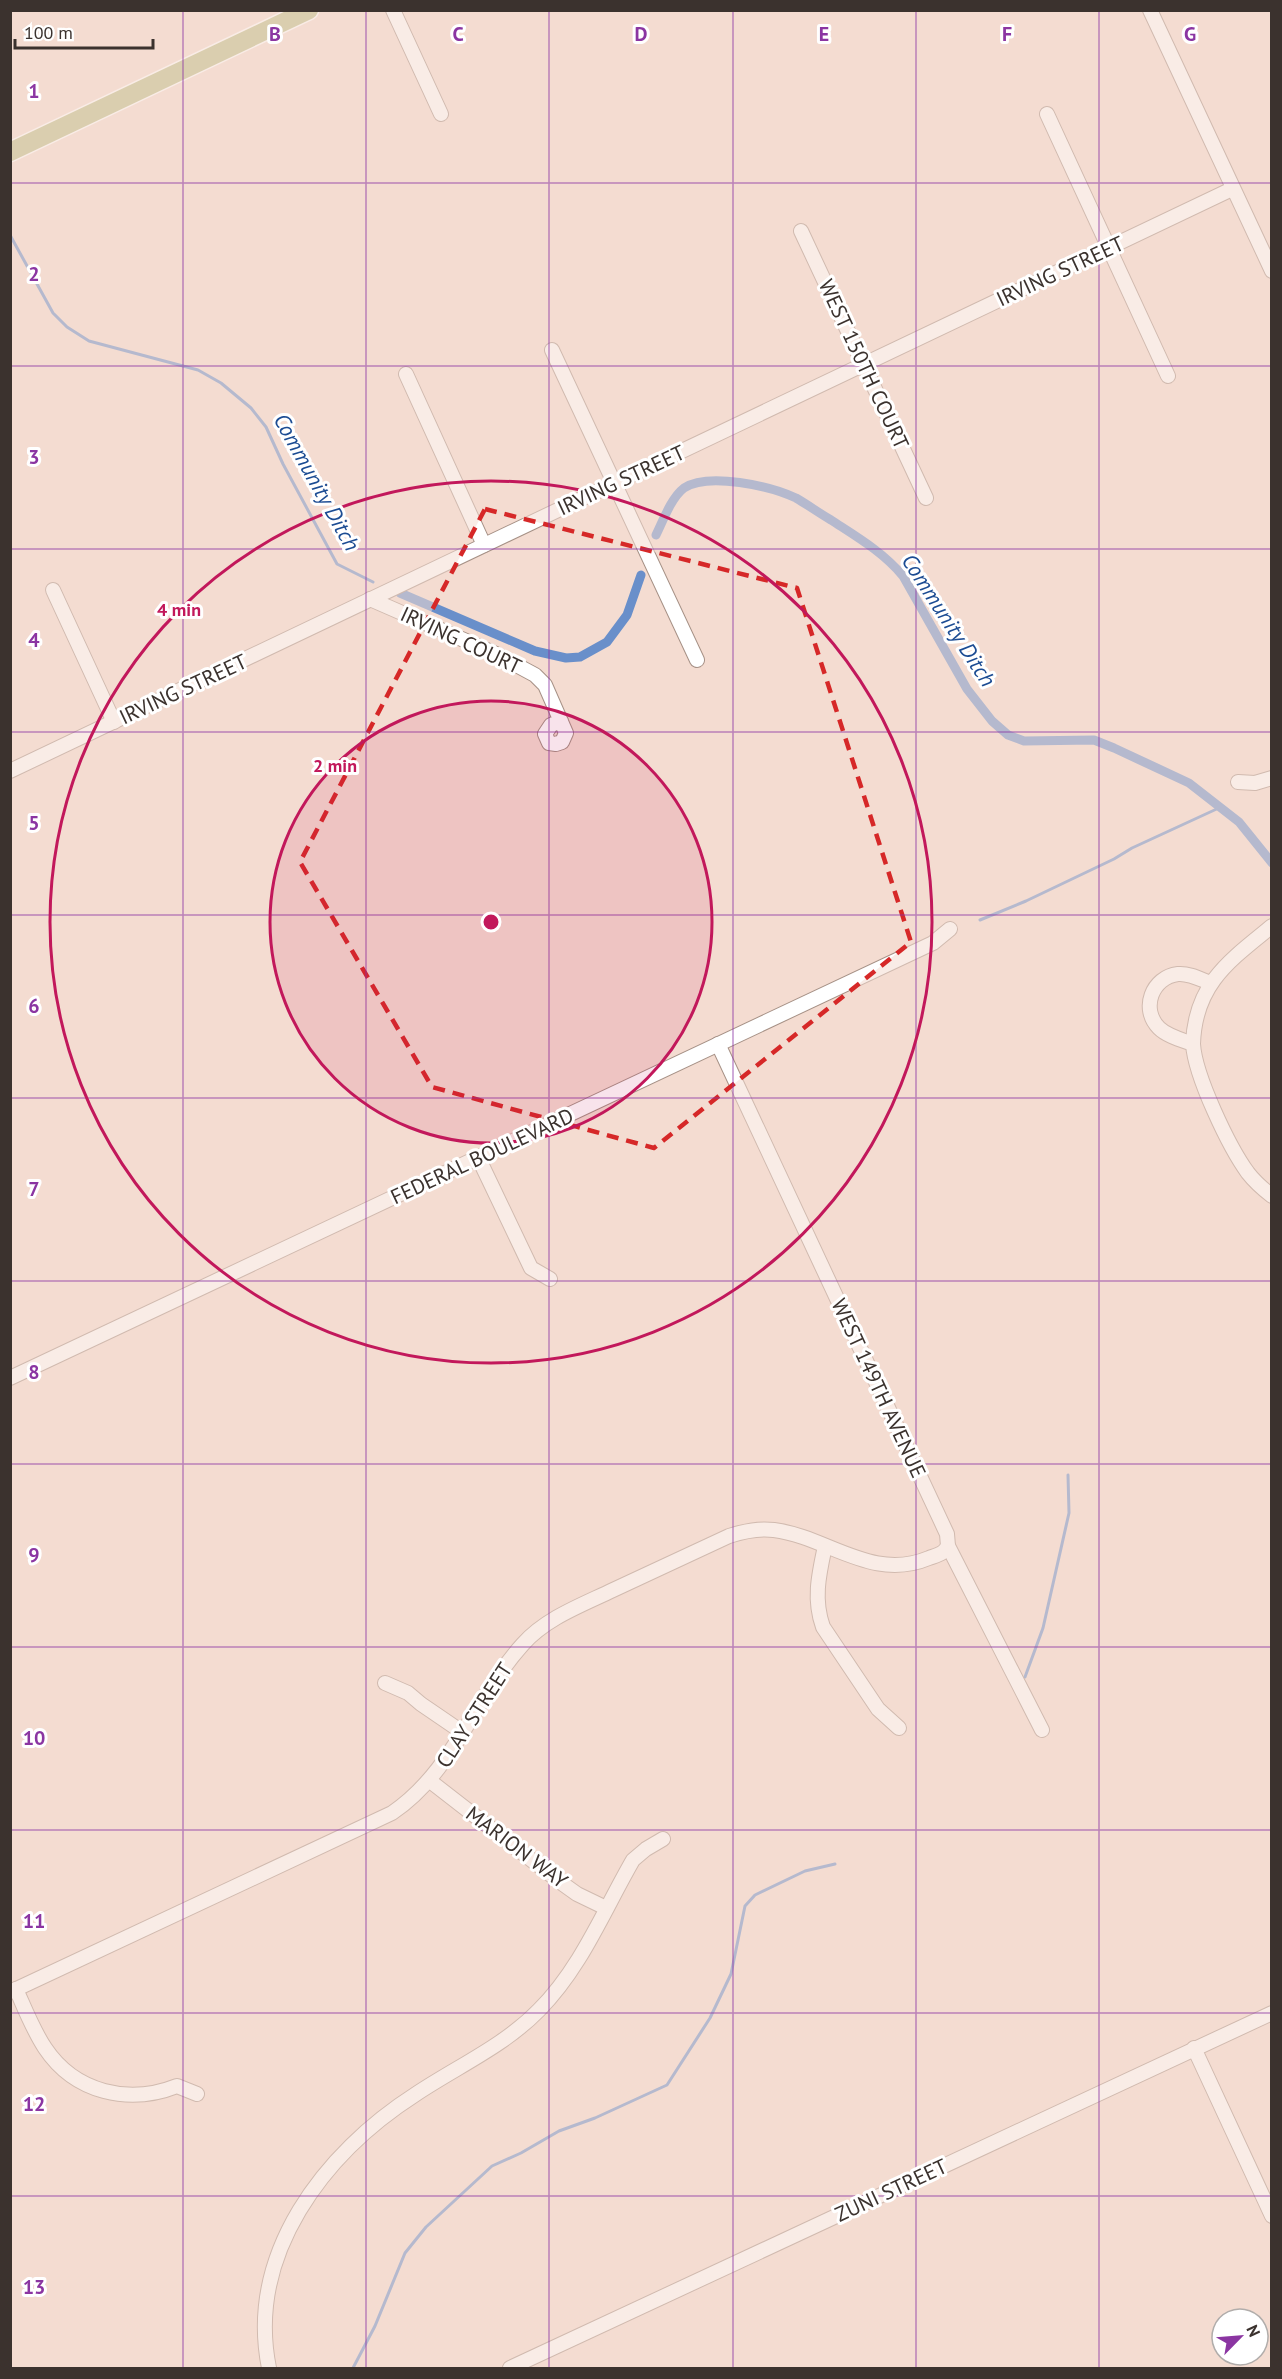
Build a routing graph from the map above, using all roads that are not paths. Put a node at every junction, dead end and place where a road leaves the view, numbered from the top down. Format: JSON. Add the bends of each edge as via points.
{"nodes":[{"id":1,"x":309,"y":10,"type":"edge"},
{"id":2,"x":393,"y":10,"type":"edge"},
{"id":3,"x":1150,"y":10,"type":"edge"},
{"id":4,"x":441,"y":114,"type":"dead end"},
{"id":5,"x":1047,"y":114,"type":"dead end"},
{"id":6,"x":10,"y":152,"type":"edge"},
{"id":7,"x":1232,"y":189,"type":"junction"},
{"id":8,"x":801,"y":231,"type":"dead end"},
{"id":9,"x":1108,"y":248,"type":"junction"},
{"id":10,"x":1272,"y":271,"type":"edge"},
{"id":11,"x":552,"y":350,"type":"dead end"},
{"id":12,"x":864,"y":364,"type":"junction"},
{"id":13,"x":406,"y":374,"type":"dead end"},
{"id":14,"x":1168,"y":376,"type":"dead end"},
{"id":15,"x":614,"y":483,"type":"junction"},
{"id":16,"x":926,"y":498,"type":"dead end"},
{"id":17,"x":484,"y":545,"type":"junction"},
{"id":18,"x":53,"y":590,"type":"dead end"},
{"id":19,"x":370,"y":599,"type":"junction"},
{"id":20,"x":697,"y":660,"type":"dead end"},
{"id":21,"x":561,"y":721,"type":"dead end"},
{"id":22,"x":114,"y":722,"type":"junction"},
{"id":23,"x":10,"y":771,"type":"edge"},
{"id":24,"x":1272,"y":778,"type":"edge"},
{"id":25,"x":1238,"y":782,"type":"dead end"},
{"id":26,"x":1272,"y":926,"type":"edge"},
{"id":27,"x":950,"y":929,"type":"dead end"},
{"id":28,"x":1210,"y":983,"type":"junction"},
{"id":29,"x":718,"y":1044,"type":"junction"},
{"id":30,"x":1193,"y":1044,"type":"junction"},
{"id":31,"x":478,"y":1157,"type":"junction"},
{"id":32,"x":1272,"y":1196,"type":"edge"},
{"id":33,"x":550,"y":1279,"type":"dead end"},
{"id":34,"x":10,"y":1378,"type":"edge"},
{"id":35,"x":825,"y":1546,"type":"junction"},
{"id":36,"x":948,"y":1546,"type":"junction"},
{"id":37,"x":386,"y":1683,"type":"dead end"},
{"id":38,"x":899,"y":1728,"type":"dead end"},
{"id":39,"x":1041,"y":1730,"type":"dead end"},
{"id":40,"x":462,"y":1732,"type":"junction"},
{"id":41,"x":430,"y":1781,"type":"junction"},
{"id":42,"x":663,"y":1839,"type":"dead end"},
{"id":43,"x":606,"y":1908,"type":"junction"},
{"id":44,"x":13,"y":1991,"type":"edge"},
{"id":45,"x":1272,"y":2013,"type":"edge"},
{"id":46,"x":1194,"y":2048,"type":"junction"},
{"id":47,"x":197,"y":2094,"type":"dead end"},
{"id":48,"x":1272,"y":2216,"type":"edge"},
{"id":49,"x":269,"y":2368,"type":"edge"},
{"id":50,"x":510,"y":2368,"type":"edge"}],
"edges":[{"from":1,"to":6,"type":"main road"},
{"from":2,"to":4,"type":"street"},
{"from":3,"to":7,"type":"street"},
{"from":5,"to":9,"type":"street"},
{"from":7,"to":9,"type":"street","name":"IRVING STREET"},
{"from":7,"to":10,"type":"street"},
{"from":8,"to":12,"type":"street","name":"WEST 150TH COURT"},
{"from":9,"to":12,"type":"street","name":"IRVING STREET"},
{"from":9,"to":14,"type":"street"},
{"from":11,"to":15,"type":"street"},
{"from":12,"to":15,"type":"street","name":"IRVING STREET"},
{"from":12,"to":16,"type":"street","name":"WEST 150TH COURT"},
{"from":13,"to":17,"type":"street"},
{"from":15,"to":17,"type":"street","name":"IRVING STREET"},
{"from":15,"to":20,"type":"street"},
{"from":17,"to":19,"type":"street","name":"IRVING STREET"},
{"from":18,"to":22,"type":"street"},
{"from":19,"to":21,"type":"street","name":"IRVING COURT","via":[[535,675],[545,685]]},
{"from":19,"to":22,"type":"street","name":"IRVING STREET"},
{"from":22,"to":23,"type":"street","name":"IRVING STREET"},
{"from":24,"to":25,"type":"street"},
{"from":26,"to":28,"type":"street"},
{"from":27,"to":29,"type":"street","name":"FEDERAL BOULEVARD","via":[[933,943]]},
{"from":28,"to":30,"type":"street","via":[[1196,1015]]},
{"from":28,"to":30,"type":"street","via":[[1175,974],[1159,982],[1151,996],[1150,1013],[1159,1028]]},
{"from":29,"to":31,"type":"street","name":"FEDERAL BOULEVARD"},
{"from":29,"to":36,"type":"street","name":"WEST 149TH AVENUE","via":[[947,1534]]},
{"from":30,"to":32,"type":"street","via":[[1201,1080],[1235,1152],[1249,1174]]},
{"from":31,"to":33,"type":"street","via":[[531,1268]]},
{"from":31,"to":34,"type":"street","name":"FEDERAL BOULEVARD"},
{"from":35,"to":36,"type":"street","name":"CLAY STREET","via":[[865,1560],[899,1566],[924,1561]]},
{"from":35,"to":38,"type":"street","via":[[817,1594],[823,1627],[878,1709]]},
{"from":35,"to":40,"type":"street","name":"CLAY STREET","via":[[774,1530],[741,1532],[563,1614],[524,1643]]},
{"from":36,"to":39,"type":"street","name":"WEST 149TH AVENUE"},
{"from":37,"to":40,"type":"street","via":[[408,1693]]},
{"from":40,"to":41,"type":"street","name":"CLAY STREET"},
{"from":41,"to":43,"type":"street","name":"MARION WAY","via":[[556,1879]]},
{"from":41,"to":44,"type":"street","name":"CLAY STREET","via":[[392,1813]]},
{"from":42,"to":43,"type":"street","via":[[633,1860]]},
{"from":43,"to":49,"type":"street","via":[[565,1980],[540,2009],[484,2053],[415,2094],[374,2125],[342,2155],[303,2204],[282,2241],[267,2287],[264,2326]]},
{"from":44,"to":47,"type":"street","via":[[44,2047],[80,2082],[116,2095],[153,2094],[177,2086]]},
{"from":45,"to":46,"type":"street","name":"ZUNI STREET"},
{"from":46,"to":48,"type":"street"},
{"from":46,"to":50,"type":"street","name":"ZUNI STREET"}]}
